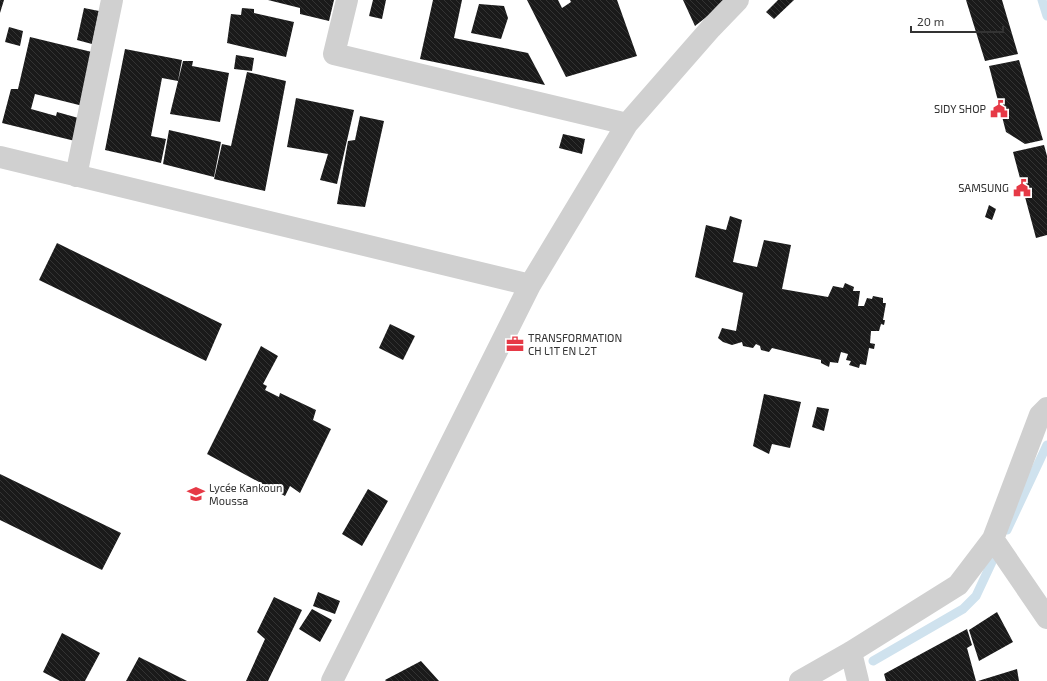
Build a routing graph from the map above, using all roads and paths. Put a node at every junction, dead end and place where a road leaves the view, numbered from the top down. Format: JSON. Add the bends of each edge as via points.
{"nodes":[{"id":1,"x":112,"y":0,"type":"edge"},
{"id":2,"x":346,"y":0,"type":"edge"},
{"id":3,"x":738,"y":0,"type":"edge"},
{"id":4,"x":627,"y":124,"type":"junction"},
{"id":5,"x":0,"y":157,"type":"edge"},
{"id":6,"x":76,"y":176,"type":"junction"},
{"id":7,"x":530,"y":285,"type":"junction"},
{"id":8,"x":1047,"y":408,"type":"edge"},
{"id":9,"x":993,"y":539,"type":"junction"},
{"id":10,"x":1047,"y":618,"type":"edge"},
{"id":11,"x":851,"y":652,"type":"junction"},
{"id":12,"x":332,"y":681,"type":"edge"},
{"id":13,"x":800,"y":681,"type":"edge"},
{"id":14,"x":858,"y":681,"type":"edge"}],
"edges":[{"from":1,"to":6,"type":"street"},
{"from":2,"to":4,"type":"street","via":[[334,54]]},
{"from":3,"to":4,"type":"street"},
{"from":4,"to":7,"type":"street"},
{"from":5,"to":6,"type":"street"},
{"from":6,"to":7,"type":"street"},
{"from":7,"to":12,"type":"street"},
{"from":8,"to":9,"type":"street","via":[[1040,416]]},
{"from":9,"to":10,"type":"street"},
{"from":9,"to":11,"type":"street","via":[[958,585]]},
{"from":11,"to":13,"type":"street"},
{"from":11,"to":14,"type":"street"}]}
